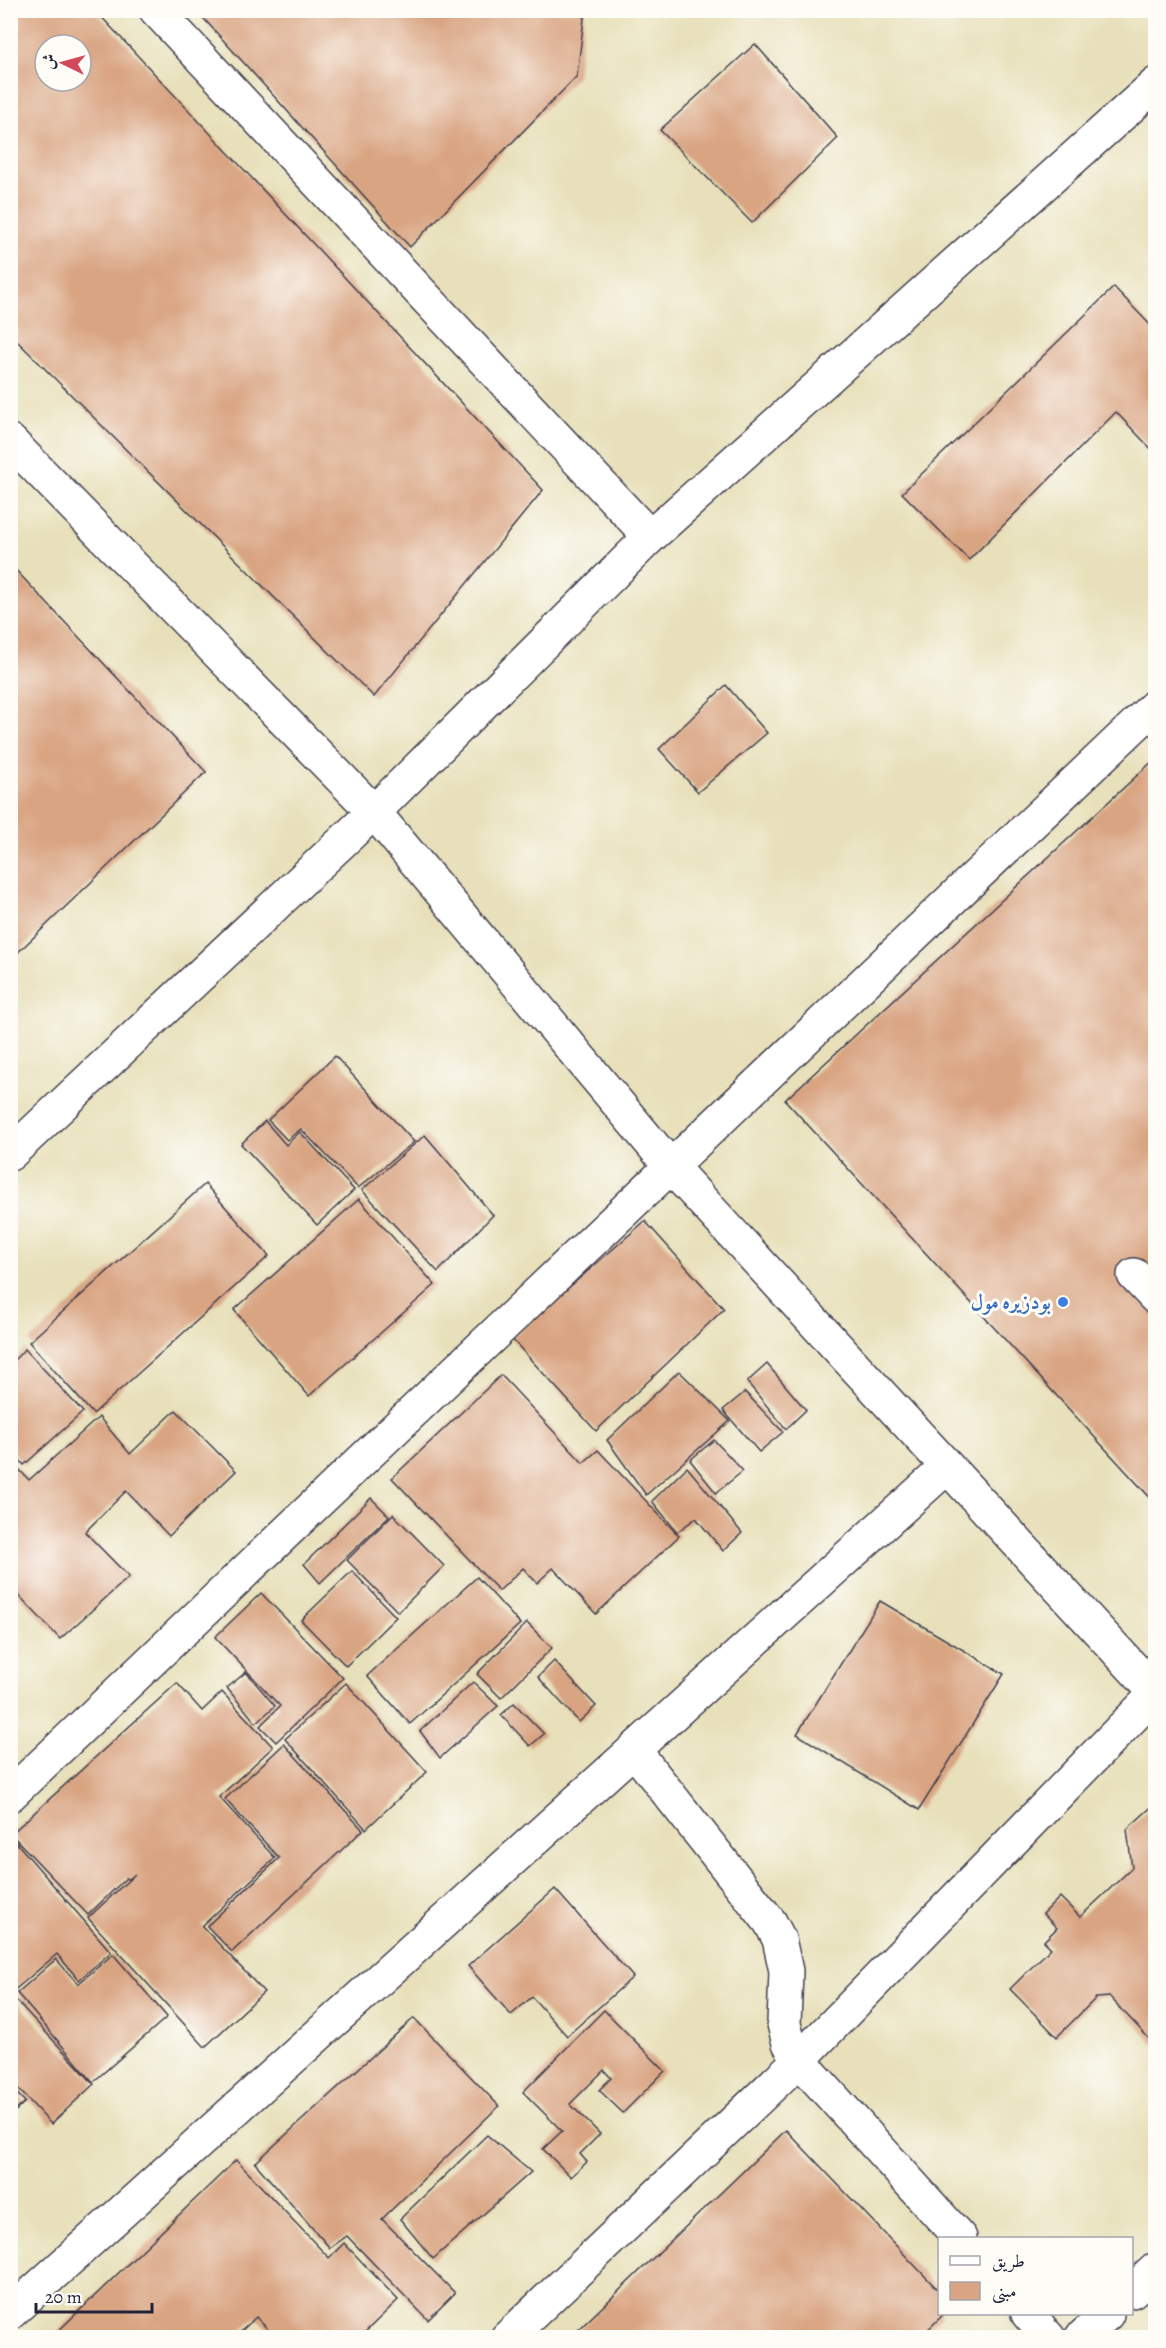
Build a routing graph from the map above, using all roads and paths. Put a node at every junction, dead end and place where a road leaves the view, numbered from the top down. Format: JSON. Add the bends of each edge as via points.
{"nodes":[{"id":1,"x":156,"y":10,"type":"edge"},
{"id":2,"x":1155,"y":84,"type":"edge"},
{"id":3,"x":10,"y":441,"type":"edge"},
{"id":4,"x":650,"y":537,"type":"junction"},
{"id":5,"x":1155,"y":705,"type":"edge"},
{"id":6,"x":374,"y":812,"type":"junction"},
{"id":7,"x":10,"y":1154,"type":"edge"},
{"id":8,"x":670,"y":1167,"type":"junction"},
{"id":9,"x":947,"y":1467,"type":"junction"},
{"id":10,"x":1155,"y":1693,"type":"edge"},
{"id":11,"x":634,"y":1750,"type":"junction"},
{"id":12,"x":10,"y":1795,"type":"edge"},
{"id":13,"x":799,"y":2060,"type":"junction"},
{"id":14,"x":959,"y":2237,"type":"edge"},
{"id":15,"x":1155,"y":2269,"type":"edge"},
{"id":16,"x":1133,"y":2289,"type":"edge"},
{"id":17,"x":10,"y":2313,"type":"edge"},
{"id":18,"x":1030,"y":2315,"type":"edge"},
{"id":19,"x":1105,"y":2315,"type":"edge"},
{"id":20,"x":507,"y":2337,"type":"edge"},
{"id":21,"x":1049,"y":2337,"type":"edge"},
{"id":22,"x":1081,"y":2337,"type":"edge"}],
"edges":[{"from":1,"to":4,"type":"lane"},
{"from":2,"to":4,"type":"lane"},
{"from":3,"to":6,"type":"lane"},
{"from":4,"to":6,"type":"lane"},
{"from":5,"to":8,"type":"lane"},
{"from":6,"to":7,"type":"lane"},
{"from":6,"to":8,"type":"lane"},
{"from":8,"to":9,"type":"lane"},
{"from":8,"to":12,"type":"lane"},
{"from":9,"to":10,"type":"lane"},
{"from":9,"to":11,"type":"lane"},
{"from":10,"to":13,"type":"lane"},
{"from":11,"to":13,"type":"lane","via":[[770,1922],[779,1939],[786,1971],[784,2024]]},
{"from":11,"to":17,"type":"lane"},
{"from":13,"to":14,"type":"lane"},
{"from":13,"to":20,"type":"lane"},
{"from":15,"to":16,"type":"lane"},
{"from":18,"to":21,"type":"lane"},
{"from":19,"to":22,"type":"lane"}]}
